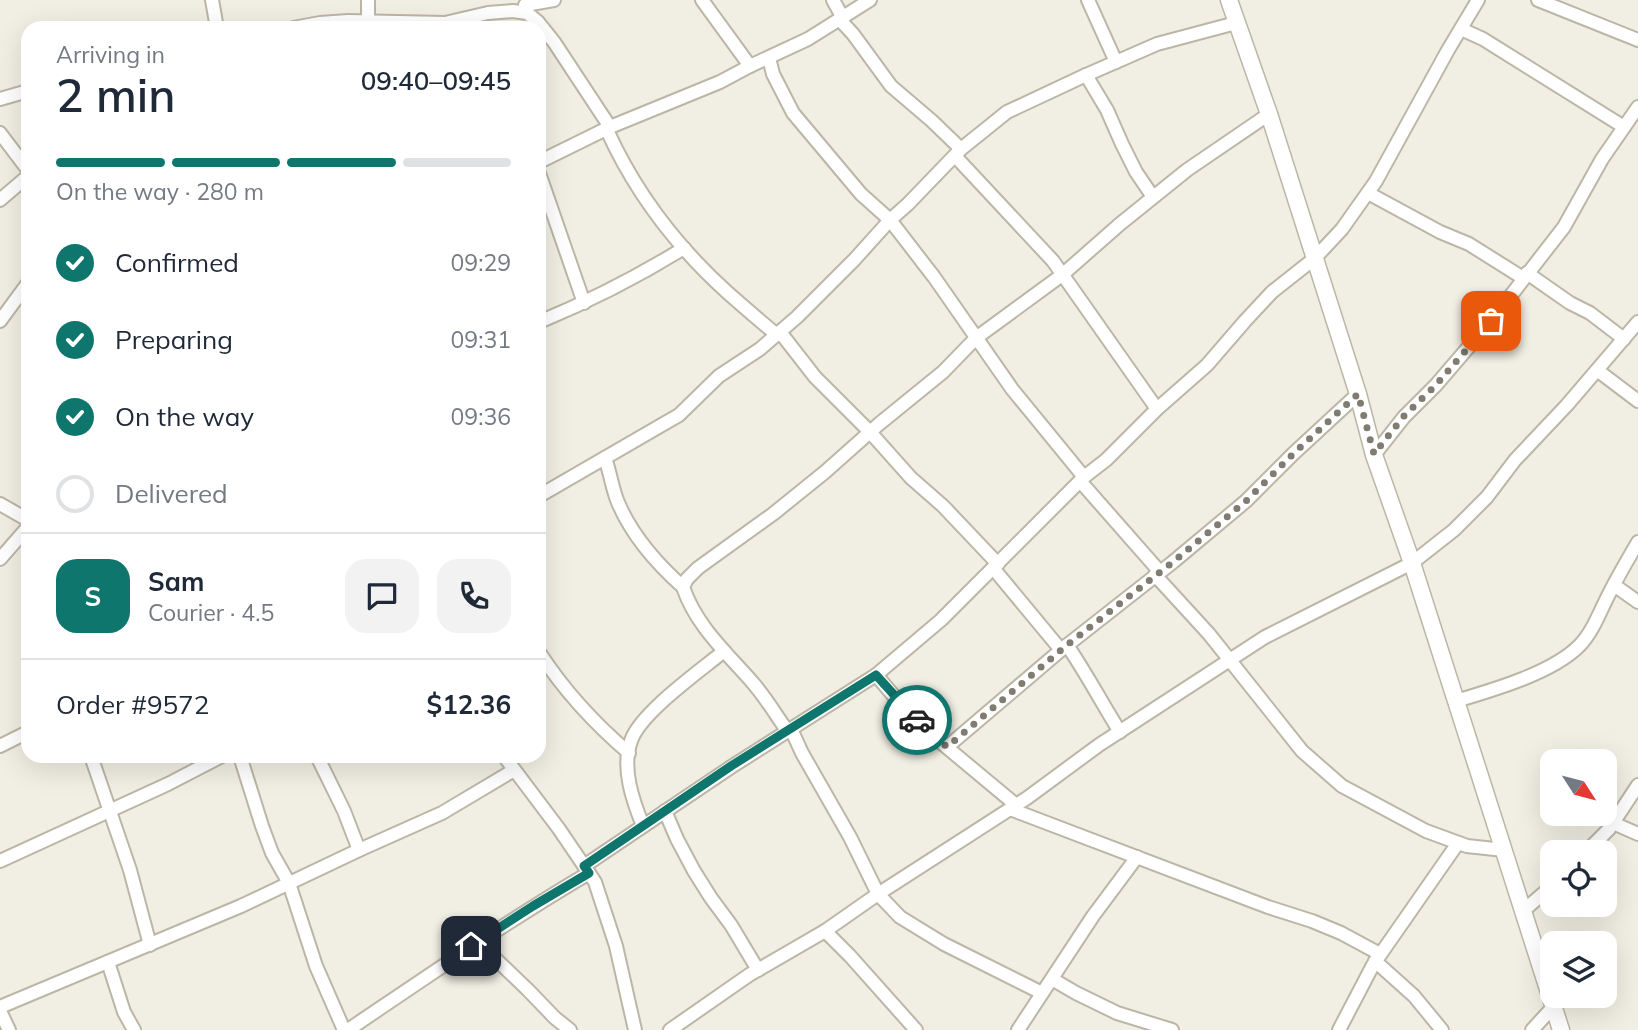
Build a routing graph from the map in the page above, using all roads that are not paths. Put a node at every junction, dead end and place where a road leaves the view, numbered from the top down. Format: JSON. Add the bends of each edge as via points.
{"nodes":[{"id":1,"x":212,"y":0,"type":"edge"},
{"id":2,"x":368,"y":0,"type":"edge"},
{"id":3,"x":554,"y":0,"type":"edge"},
{"id":4,"x":702,"y":0,"type":"edge"},
{"id":5,"x":833,"y":0,"type":"edge"},
{"id":6,"x":870,"y":0,"type":"edge"},
{"id":7,"x":1088,"y":0,"type":"edge"},
{"id":8,"x":1229,"y":0,"type":"edge"},
{"id":9,"x":1478,"y":0,"type":"edge"},
{"id":10,"x":1538,"y":0,"type":"edge"},
{"id":11,"x":525,"y":6,"type":"edge"},
{"id":12,"x":842,"y":19,"type":"junction"},
{"id":13,"x":216,"y":21,"type":"edge"},
{"id":14,"x":368,"y":21,"type":"edge"},
{"id":15,"x":454,"y":21,"type":"edge"},
{"id":16,"x":537,"y":21,"type":"edge"},
{"id":17,"x":1236,"y":23,"type":"junction"},
{"id":18,"x":1461,"y":29,"type":"junction"},
{"id":19,"x":546,"y":32,"type":"edge"},
{"id":20,"x":1638,"y":40,"type":"edge"},
{"id":21,"x":768,"y":58,"type":"junction"},
{"id":22,"x":1116,"y":62,"type":"junction"},
{"id":23,"x":750,"y":66,"type":"junction"},
{"id":24,"x":1086,"y":75,"type":"junction"},
{"id":25,"x":21,"y":93,"type":"edge"},
{"id":26,"x":0,"y":99,"type":"edge"},
{"id":27,"x":1638,"y":107,"type":"edge"},
{"id":28,"x":1269,"y":114,"type":"junction"},
{"id":29,"x":1624,"y":127,"type":"junction"},
{"id":30,"x":609,"y":128,"type":"junction"},
{"id":31,"x":0,"y":133,"type":"edge"},
{"id":32,"x":958,"y":153,"type":"junction"},
{"id":33,"x":546,"y":159,"type":"edge"},
{"id":34,"x":21,"y":163,"type":"edge"},
{"id":35,"x":21,"y":180,"type":"edge"},
{"id":36,"x":546,"y":193,"type":"edge"},
{"id":37,"x":1368,"y":193,"type":"junction"},
{"id":38,"x":1153,"y":197,"type":"junction"},
{"id":39,"x":0,"y":200,"type":"edge"},
{"id":40,"x":890,"y":220,"type":"junction"},
{"id":41,"x":684,"y":248,"type":"junction"},
{"id":42,"x":1315,"y":258,"type":"junction"},
{"id":43,"x":1062,"y":275,"type":"junction"},
{"id":44,"x":1525,"y":276,"type":"junction"},
{"id":45,"x":21,"y":292,"type":"edge"},
{"id":46,"x":584,"y":303,"type":"junction"},
{"id":47,"x":546,"y":319,"type":"edge"},
{"id":48,"x":0,"y":321,"type":"edge"},
{"id":49,"x":1638,"y":322,"type":"edge"},
{"id":50,"x":778,"y":333,"type":"junction"},
{"id":51,"x":976,"y":338,"type":"junction"},
{"id":52,"x":1624,"y":339,"type":"junction"},
{"id":53,"x":1597,"y":370,"type":"junction"},
{"id":54,"x":1358,"y":394,"type":"junction"},
{"id":55,"x":1638,"y":401,"type":"edge"},
{"id":56,"x":1157,"y":409,"type":"junction"},
{"id":57,"x":870,"y":432,"type":"junction"},
{"id":58,"x":1374,"y":454,"type":"junction"},
{"id":59,"x":605,"y":458,"type":"junction"},
{"id":60,"x":1082,"y":479,"type":"junction"},
{"id":61,"x":546,"y":492,"type":"edge"},
{"id":62,"x":0,"y":504,"type":"edge"},
{"id":63,"x":21,"y":517,"type":"edge"},
{"id":64,"x":21,"y":536,"type":"edge"},
{"id":65,"x":1638,"y":542,"type":"edge"},
{"id":66,"x":0,"y":559,"type":"edge"},
{"id":67,"x":1412,"y":563,"type":"junction"},
{"id":68,"x":996,"y":566,"type":"junction"},
{"id":69,"x":1157,"y":574,"type":"junction"},
{"id":70,"x":1614,"y":585,"type":"junction"},
{"id":71,"x":683,"y":587,"type":"junction"},
{"id":72,"x":1638,"y":602,"type":"edge"},
{"id":73,"x":1064,"y":647,"type":"junction"},
{"id":74,"x":724,"y":651,"type":"junction"},
{"id":75,"x":1230,"y":660,"type":"junction"},
{"id":76,"x":546,"y":663,"type":"edge"},
{"id":77,"x":876,"y":675,"type":"junction"},
{"id":78,"x":1456,"y":701,"type":"junction"},
{"id":79,"x":789,"y":730,"type":"junction"},
{"id":80,"x":1120,"y":732,"type":"junction"},
{"id":81,"x":21,"y":736,"type":"edge"},
{"id":82,"x":0,"y":746,"type":"edge"},
{"id":83,"x":947,"y":747,"type":"junction"},
{"id":84,"x":629,"y":753,"type":"junction"},
{"id":85,"x":92,"y":763,"type":"edge"},
{"id":86,"x":208,"y":763,"type":"edge"},
{"id":87,"x":242,"y":763,"type":"edge"},
{"id":88,"x":320,"y":763,"type":"edge"},
{"id":89,"x":509,"y":763,"type":"edge"},
{"id":90,"x":514,"y":770,"type":"junction"},
{"id":91,"x":1638,"y":785,"type":"edge"},
{"id":92,"x":1013,"y":807,"type":"junction"},
{"id":93,"x":665,"y":811,"type":"junction"},
{"id":94,"x":109,"y":812,"type":"junction"},
{"id":95,"x":1617,"y":816,"type":"edge"},
{"id":96,"x":1617,"y":825,"type":"edge"},
{"id":97,"x":643,"y":826,"type":"junction"},
{"id":98,"x":1609,"y":826,"type":"edge"},
{"id":99,"x":1638,"y":834,"type":"edge"},
{"id":100,"x":1597,"y":840,"type":"edge"},
{"id":101,"x":1458,"y":843,"type":"junction"},
{"id":102,"x":359,"y":850,"type":"junction"},
{"id":103,"x":1504,"y":850,"type":"junction"},
{"id":104,"x":1137,"y":857,"type":"junction"},
{"id":105,"x":0,"y":861,"type":"edge"},
{"id":106,"x":586,"y":870,"type":"junction"},
{"id":107,"x":289,"y":883,"type":"junction"},
{"id":108,"x":878,"y":894,"type":"junction"},
{"id":109,"x":1540,"y":896,"type":"edge"},
{"id":110,"x":1523,"y":911,"type":"junction"},
{"id":111,"x":825,"y":931,"type":"junction"},
{"id":112,"x":478,"y":942,"type":"junction"},
{"id":113,"x":150,"y":945,"type":"junction"},
{"id":114,"x":1378,"y":958,"type":"junction"},
{"id":115,"x":108,"y":961,"type":"junction"},
{"id":116,"x":1540,"y":965,"type":"edge"},
{"id":117,"x":758,"y":970,"type":"junction"},
{"id":118,"x":1052,"y":979,"type":"junction"},
{"id":119,"x":1042,"y":993,"type":"junction"},
{"id":120,"x":1551,"y":1008,"type":"edge"},
{"id":121,"x":1554,"y":1008,"type":"edge"},
{"id":122,"x":0,"y":1009,"type":"edge"},
{"id":123,"x":351,"y":1029,"type":"edge"},
{"id":124,"x":9,"y":1030,"type":"edge"},
{"id":125,"x":134,"y":1030,"type":"edge"},
{"id":126,"x":570,"y":1030,"type":"edge"},
{"id":127,"x":635,"y":1030,"type":"edge"},
{"id":128,"x":670,"y":1030,"type":"edge"},
{"id":129,"x":916,"y":1030,"type":"edge"},
{"id":130,"x":1018,"y":1030,"type":"edge"},
{"id":131,"x":1172,"y":1030,"type":"edge"},
{"id":132,"x":1339,"y":1030,"type":"edge"},
{"id":133,"x":1442,"y":1030,"type":"edge"},
{"id":134,"x":1532,"y":1030,"type":"edge"},
{"id":135,"x":1561,"y":1030,"type":"edge"}],
"edges":[{"from":1,"to":13,"type":"street"},
{"from":2,"to":14,"type":"street"},
{"from":3,"to":11,"type":"street"},
{"from":4,"to":23,"type":"street"},
{"from":5,"to":12,"type":"street"},
{"from":6,"to":12,"type":"street"},
{"from":7,"to":22,"type":"street"},
{"from":8,"to":17,"type":"street"},
{"from":9,"to":18,"type":"street"},
{"from":10,"to":20,"type":"street"},
{"from":11,"to":15,"type":"street"},
{"from":11,"to":16,"type":"street"},
{"from":12,"to":21,"type":"street"},
{"from":12,"to":32,"type":"street","via":[[891,86],[932,121]]},
{"from":17,"to":22,"type":"street","via":[[1157,44]]},
{"from":17,"to":28,"type":"street"},
{"from":18,"to":29,"type":"street"},
{"from":18,"to":37,"type":"street"},
{"from":19,"to":30,"type":"street"},
{"from":21,"to":23,"type":"street"},
{"from":21,"to":40,"type":"street","via":[[793,113],[861,194]]},
{"from":22,"to":24,"type":"street"},
{"from":23,"to":30,"type":"street"},
{"from":24,"to":32,"type":"street","via":[[1007,112]]},
{"from":24,"to":38,"type":"street"},
{"from":25,"to":26,"type":"street"},
{"from":27,"to":29,"type":"street"},
{"from":28,"to":38,"type":"street"},
{"from":28,"to":42,"type":"street"},
{"from":29,"to":44,"type":"street","via":[[1564,227]]},
{"from":30,"to":33,"type":"street"},
{"from":30,"to":41,"type":"street","via":[[637,187]]},
{"from":31,"to":34,"type":"street"},
{"from":32,"to":40,"type":"street"},
{"from":32,"to":43,"type":"street"},
{"from":35,"to":39,"type":"street"},
{"from":36,"to":46,"type":"street"},
{"from":37,"to":42,"type":"street"},
{"from":37,"to":44,"type":"street"},
{"from":38,"to":43,"type":"street"},
{"from":40,"to":50,"type":"street"},
{"from":40,"to":51,"type":"street"},
{"from":41,"to":46,"type":"street"},
{"from":41,"to":50,"type":"street","via":[[727,293]]},
{"from":42,"to":54,"type":"street"},
{"from":42,"to":56,"type":"street","via":[[1272,292],[1207,365]]},
{"from":43,"to":51,"type":"street"},
{"from":43,"to":56,"type":"street"},
{"from":44,"to":52,"type":"street","via":[[1590,313]]},
{"from":44,"to":58,"type":"street"},
{"from":45,"to":48,"type":"street"},
{"from":46,"to":47,"type":"street"},
{"from":49,"to":52,"type":"street"},
{"from":50,"to":57,"type":"street"},
{"from":50,"to":59,"type":"street","via":[[719,376],[679,415]]},
{"from":51,"to":57,"type":"street","via":[[943,372]]},
{"from":51,"to":60,"type":"street"},
{"from":52,"to":53,"type":"street"},
{"from":53,"to":55,"type":"street"},
{"from":53,"to":67,"type":"street","via":[[1479,505]]},
{"from":54,"to":58,"type":"street"},
{"from":54,"to":69,"type":"street","via":[[1246,501]]},
{"from":56,"to":60,"type":"street"},
{"from":57,"to":68,"type":"street"},
{"from":57,"to":71,"type":"street","via":[[773,514],[698,568]]},
{"from":58,"to":67,"type":"street"},
{"from":59,"to":61,"type":"street"},
{"from":59,"to":71,"type":"street","via":[[624,515],[659,565]]},
{"from":60,"to":68,"type":"street"},
{"from":60,"to":69,"type":"street"},
{"from":62,"to":63,"type":"street"},
{"from":64,"to":66,"type":"street"},
{"from":65,"to":70,"type":"street"},
{"from":67,"to":75,"type":"street","via":[[1265,637]]},
{"from":67,"to":78,"type":"street"},
{"from":68,"to":73,"type":"street"},
{"from":68,"to":77,"type":"street"},
{"from":69,"to":73,"type":"street"},
{"from":69,"to":75,"type":"street"},
{"from":70,"to":72,"type":"street"},
{"from":70,"to":78,"type":"street","via":[[1581,644],[1561,661]]},
{"from":71,"to":74,"type":"street","via":[[700,621]]},
{"from":73,"to":80,"type":"street","via":[[1086,673]]},
{"from":73,"to":83,"type":"street"},
{"from":74,"to":79,"type":"street"},
{"from":74,"to":84,"type":"street","via":[[649,714],[636,729]]},
{"from":75,"to":80,"type":"street"},
{"from":75,"to":101,"type":"street","via":[[1302,751],[1342,786]]},
{"from":76,"to":84,"type":"street","via":[[609,737]]},
{"from":77,"to":79,"type":"street"},
{"from":77,"to":83,"type":"street"},
{"from":78,"to":103,"type":"street"},
{"from":79,"to":93,"type":"street"},
{"from":79,"to":108,"type":"street"},
{"from":80,"to":92,"type":"street"},
{"from":81,"to":82,"type":"street"},
{"from":83,"to":92,"type":"street"},
{"from":84,"to":97,"type":"street","via":[[633,801]]},
{"from":85,"to":94,"type":"street"},
{"from":86,"to":94,"type":"street"},
{"from":87,"to":107,"type":"street","via":[[272,853]]},
{"from":88,"to":102,"type":"street"},
{"from":89,"to":90,"type":"street"},
{"from":90,"to":102,"type":"street","via":[[442,813]]},
{"from":90,"to":106,"type":"street"},
{"from":91,"to":95,"type":"street"},
{"from":92,"to":104,"type":"street"},
{"from":92,"to":108,"type":"street"},
{"from":93,"to":97,"type":"street"},
{"from":93,"to":117,"type":"street","via":[[694,871]]},
{"from":94,"to":105,"type":"street"},
{"from":94,"to":113,"type":"street"},
{"from":96,"to":99,"type":"street"},
{"from":97,"to":106,"type":"street"},
{"from":98,"to":100,"type":"street"},
{"from":101,"to":103,"type":"street"},
{"from":101,"to":114,"type":"street"},
{"from":102,"to":107,"type":"street"},
{"from":103,"to":110,"type":"street"},
{"from":104,"to":114,"type":"street","via":[[1341,933]]},
{"from":104,"to":118,"type":"street"},
{"from":106,"to":112,"type":"street"},
{"from":106,"to":127,"type":"street","via":[[595,882],[616,946]]},
{"from":107,"to":113,"type":"street"},
{"from":107,"to":123,"type":"street","via":[[316,966]]},
{"from":108,"to":111,"type":"street"},
{"from":108,"to":119,"type":"street","via":[[900,917],[944,944]]},
{"from":109,"to":110,"type":"street"},
{"from":110,"to":116,"type":"street"},
{"from":111,"to":117,"type":"street"},
{"from":111,"to":129,"type":"street"},
{"from":112,"to":123,"type":"street"},
{"from":112,"to":126,"type":"street"},
{"from":113,"to":115,"type":"street"},
{"from":114,"to":132,"type":"street"},
{"from":114,"to":133,"type":"street"},
{"from":115,"to":122,"type":"street"},
{"from":115,"to":125,"type":"street"},
{"from":117,"to":128,"type":"street"},
{"from":118,"to":119,"type":"street"},
{"from":118,"to":131,"type":"street","via":[[1117,1013]]},
{"from":119,"to":130,"type":"street"},
{"from":120,"to":134,"type":"street"},
{"from":121,"to":135,"type":"street"},
{"from":122,"to":124,"type":"street"}]}
